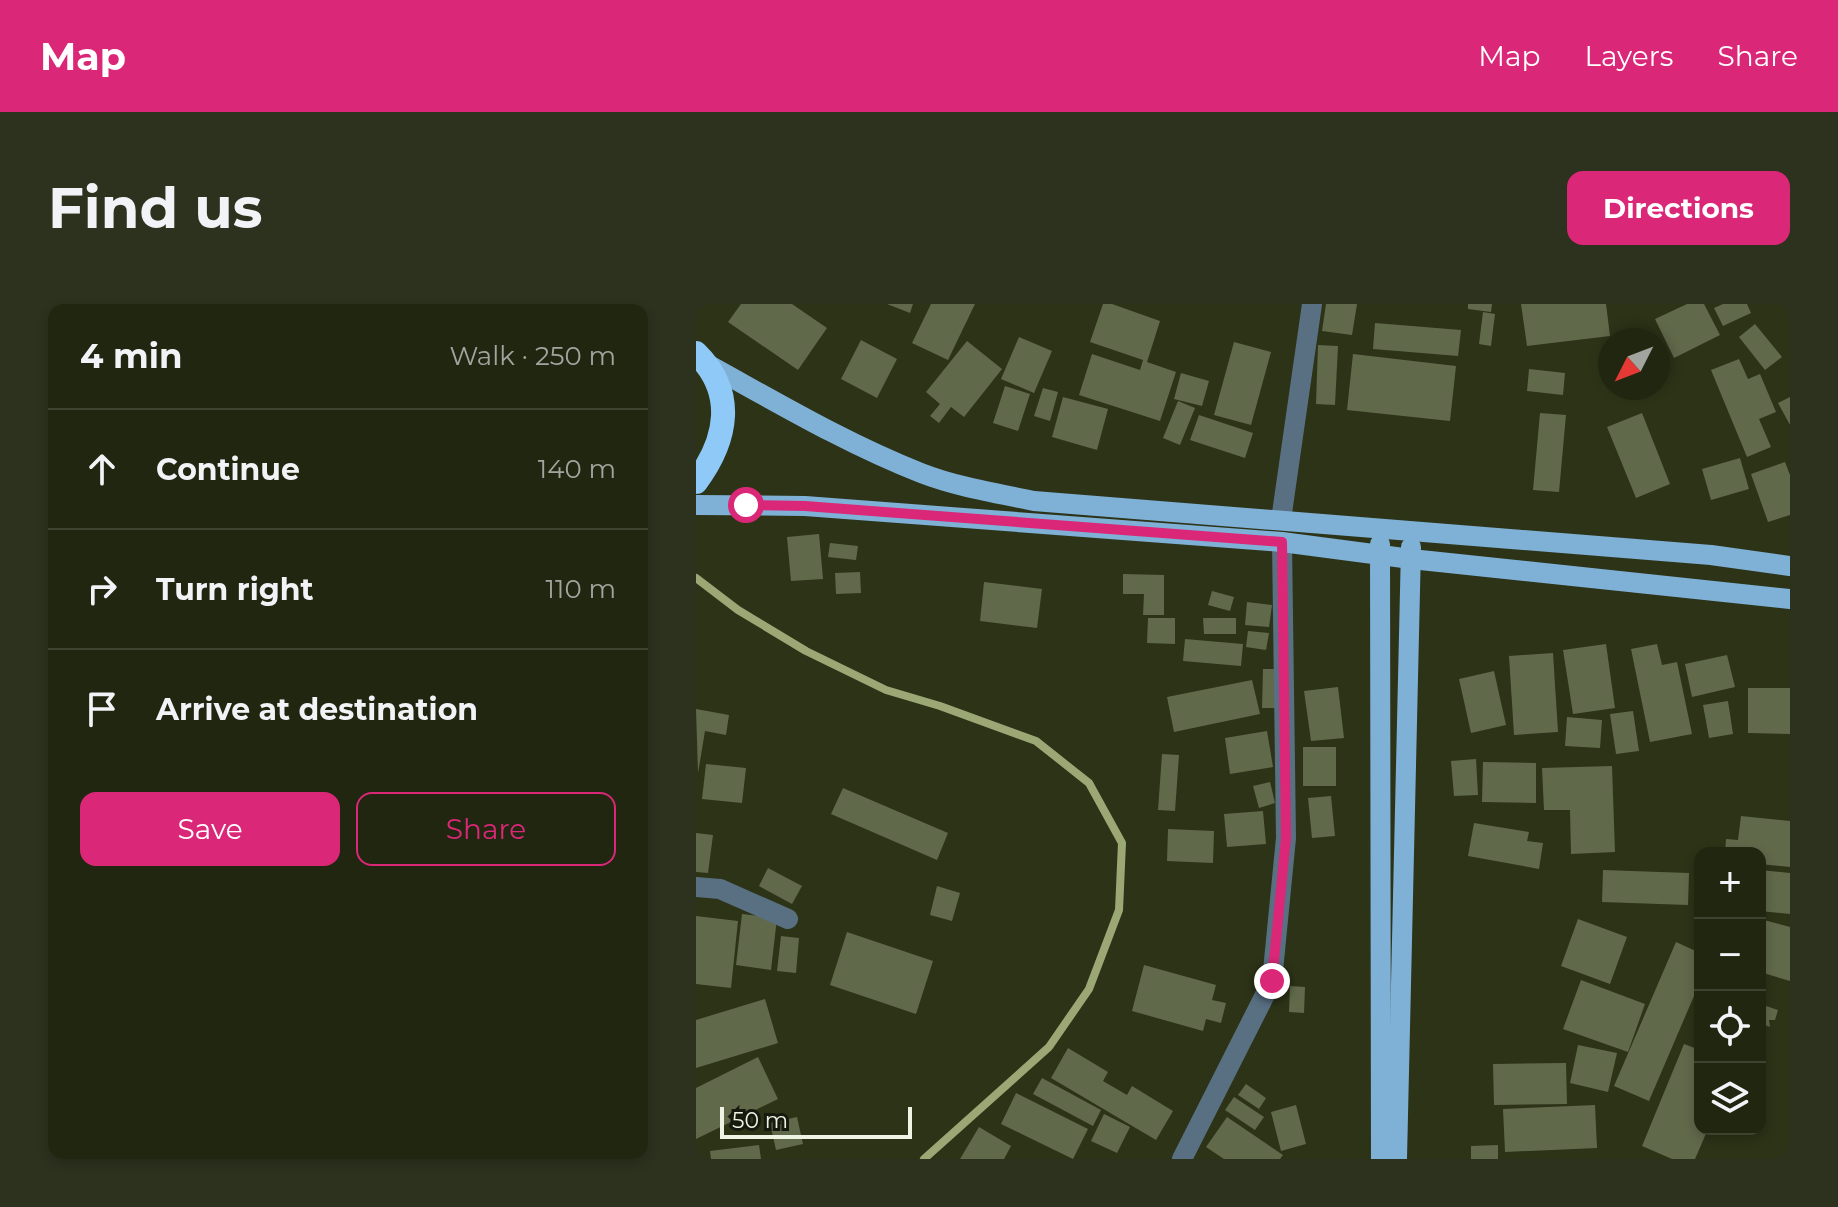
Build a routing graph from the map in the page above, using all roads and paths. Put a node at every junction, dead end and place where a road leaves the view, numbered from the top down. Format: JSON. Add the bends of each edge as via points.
{"nodes":[{"id":1,"x":1312,"y":304,"type":"edge"},
{"id":2,"x":702,"y":359,"type":"edge"},
{"id":3,"x":696,"y":482,"type":"edge"},
{"id":4,"x":696,"y":505,"type":"edge"},
{"id":5,"x":1281,"y":520,"type":"junction"},
{"id":6,"x":1380,"y":528,"type":"junction"},
{"id":7,"x":1411,"y":530,"type":"junction"},
{"id":8,"x":1282,"y":542,"type":"junction"},
{"id":9,"x":1379,"y":554,"type":"junction"},
{"id":10,"x":1411,"y":559,"type":"junction"},
{"id":11,"x":1790,"y":566,"type":"edge"},
{"id":12,"x":1790,"y":599,"type":"edge"},
{"id":13,"x":696,"y":887,"type":"edge"},
{"id":14,"x":788,"y":919,"type":"dead end"},
{"id":15,"x":1182,"y":1159,"type":"edge"},
{"id":16,"x":1381,"y":1159,"type":"edge"},
{"id":17,"x":1397,"y":1159,"type":"edge"}],
"edges":[{"from":1,"to":5,"type":"street"},
{"from":2,"to":3,"type":"highway","via":[[722,390],[723,419],[716,448]]},
{"from":2,"to":5,"type":"main road","via":[[865,450],[981,490],[1034,501]]},
{"from":4,"to":8,"type":"main road","via":[[805,506]]},
{"from":5,"to":6,"type":"main road"},
{"from":6,"to":7,"type":"main road"},
{"from":6,"to":9,"type":"main road"},
{"from":7,"to":10,"type":"main road"},
{"from":7,"to":11,"type":"main road"},
{"from":8,"to":9,"type":"main road"},
{"from":8,"to":15,"type":"street","via":[[1286,838],[1272,981]]},
{"from":9,"to":10,"type":"main road"},
{"from":9,"to":16,"type":"main road"},
{"from":10,"to":12,"type":"main road"},
{"from":10,"to":17,"type":"main road"},
{"from":13,"to":14,"type":"street","via":[[720,889]]}]}
